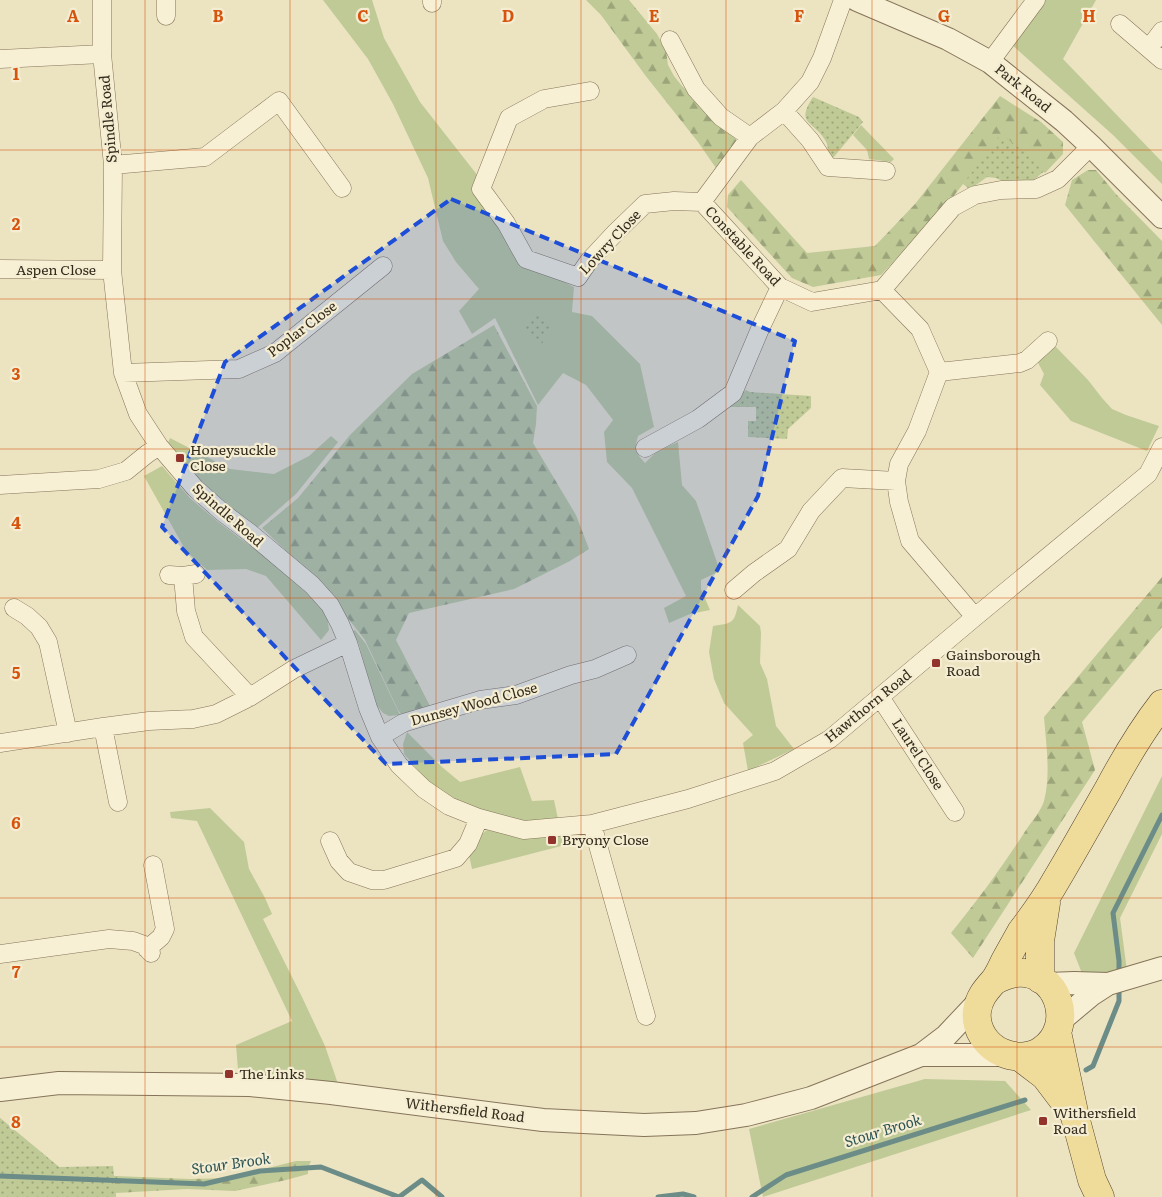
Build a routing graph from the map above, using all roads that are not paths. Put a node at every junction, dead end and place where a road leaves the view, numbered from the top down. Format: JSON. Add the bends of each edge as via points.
{"nodes":[{"id":1,"x":102,"y":0,"type":"edge"},
{"id":2,"x":843,"y":0,"type":"edge"},
{"id":3,"x":857,"y":0,"type":"edge"},
{"id":4,"x":1036,"y":0,"type":"edge"},
{"id":5,"x":1120,"y":24,"type":"dead end"},
{"id":6,"x":1162,"y":31,"type":"edge"},
{"id":7,"x":670,"y":40,"type":"dead end"},
{"id":8,"x":102,"y":54,"type":"junction"},
{"id":9,"x":1156,"y":54,"type":"edge"},
{"id":10,"x":0,"y":59,"type":"edge"},
{"id":11,"x":990,"y":62,"type":"junction"},
{"id":12,"x":590,"y":91,"type":"dead end"},
{"id":13,"x":784,"y":111,"type":"junction"},
{"id":14,"x":750,"y":137,"type":"junction"},
{"id":15,"x":1091,"y":146,"type":"junction"},
{"id":16,"x":113,"y":165,"type":"junction"},
{"id":17,"x":886,"y":171,"type":"dead end"},
{"id":18,"x":342,"y":188,"type":"dead end"},
{"id":19,"x":702,"y":202,"type":"junction"},
{"id":20,"x":1162,"y":217,"type":"edge"},
{"id":21,"x":383,"y":266,"type":"dead end"},
{"id":22,"x":0,"y":269,"type":"edge"},
{"id":23,"x":112,"y":270,"type":"junction"},
{"id":24,"x":780,"y":287,"type":"junction"},
{"id":25,"x":882,"y":290,"type":"junction"},
{"id":26,"x":1048,"y":342,"type":"dead end"},
{"id":27,"x":938,"y":372,"type":"junction"},
{"id":28,"x":123,"y":373,"type":"junction"},
{"id":29,"x":159,"y":446,"type":"junction"},
{"id":30,"x":1162,"y":447,"type":"edge"},
{"id":31,"x":645,"y":448,"type":"dead end"},
{"id":32,"x":896,"y":481,"type":"junction"},
{"id":33,"x":0,"y":485,"type":"edge"},
{"id":34,"x":183,"y":575,"type":"dead end"},
{"id":35,"x":734,"y":590,"type":"dead end"},
{"id":36,"x":13,"y":609,"type":"dead end"},
{"id":37,"x":975,"y":617,"type":"junction"},
{"id":38,"x":348,"y":643,"type":"junction"},
{"id":39,"x":626,"y":655,"type":"dead end"},
{"id":40,"x":250,"y":697,"type":"junction"},
{"id":41,"x":880,"y":697,"type":"junction"},
{"id":42,"x":1162,"y":704,"type":"edge"},
{"id":43,"x":103,"y":727,"type":"junction"},
{"id":44,"x":68,"y":733,"type":"junction"},
{"id":45,"x":380,"y":737,"type":"junction"},
{"id":46,"x":0,"y":743,"type":"edge"},
{"id":47,"x":118,"y":802,"type":"dead end"},
{"id":48,"x":955,"y":812,"type":"dead end"},
{"id":49,"x":479,"y":818,"type":"junction"},
{"id":50,"x":592,"y":824,"type":"junction"},
{"id":51,"x":330,"y":841,"type":"dead end"},
{"id":52,"x":153,"y":865,"type":"dead end"},
{"id":53,"x":1046,"y":898,"type":"junction"},
{"id":54,"x":0,"y":954,"type":"edge"},
{"id":55,"x":1162,"y":968,"type":"edge"},
{"id":56,"x":1118,"y":981,"type":"junction"},
{"id":57,"x":1044,"y":982,"type":"junction"},
{"id":58,"x":987,"y":990,"type":"junction"},
{"id":59,"x":646,"y":1016,"type":"dead end"},
{"id":60,"x":1059,"y":1026,"type":"junction"},
{"id":61,"x":921,"y":1055,"type":"junction"},
{"id":62,"x":1014,"y":1056,"type":"junction"},
{"id":63,"x":0,"y":1090,"type":"edge"},
{"id":64,"x":1075,"y":1117,"type":"junction"},
{"id":65,"x":1100,"y":1197,"type":"edge"}],
"edges":[{"from":1,"to":8,"type":"street","name":"Spindle Road"},
{"from":2,"to":13,"type":"street","name":"Constable Road","via":[[810,82]]},
{"from":3,"to":11,"type":"street","name":"Park Road"},
{"from":4,"to":11,"type":"street"},
{"from":5,"to":9,"type":"street"},
{"from":6,"to":9,"type":"street"},
{"from":7,"to":14,"type":"street","via":[[696,89],[721,117]]},
{"from":8,"to":10,"type":"street"},
{"from":8,"to":16,"type":"street","name":"Spindle Road"},
{"from":11,"to":15,"type":"street","name":"Park Road"},
{"from":12,"to":19,"type":"street","name":"Lowry Close","via":[[544,99],[510,118],[481,189],[526,259],[578,277],[589,261],[645,204]]},
{"from":13,"to":14,"type":"street","name":"Constable Road"},
{"from":13,"to":17,"type":"street","via":[[810,140],[828,167]]},
{"from":14,"to":19,"type":"street","name":"Constable Road"},
{"from":15,"to":20,"type":"street","name":"Park Road"},
{"from":15,"to":25,"type":"street","via":[[1058,179],[1043,186],[974,194],[953,207]]},
{"from":16,"to":18,"type":"street","via":[[204,157],[279,101]]},
{"from":16,"to":23,"type":"street","name":"Spindle Road"},
{"from":19,"to":24,"type":"street","name":"Constable Road"},
{"from":21,"to":28,"type":"street","name":"Poplar Close","via":[[275,353],[239,369]]},
{"from":22,"to":23,"type":"street","name":"Aspen Close"},
{"from":23,"to":28,"type":"street","name":"Spindle Road"},
{"from":24,"to":25,"type":"street","name":"Constable Road","via":[[812,302]]},
{"from":24,"to":31,"type":"street","via":[[733,393],[698,419]]},
{"from":25,"to":27,"type":"street","via":[[920,329]]},
{"from":26,"to":27,"type":"street","via":[[1020,363]]},
{"from":27,"to":32,"type":"street","via":[[899,464]]},
{"from":28,"to":29,"type":"street","name":"Spindle Road","via":[[138,414]]},
{"from":29,"to":33,"type":"street","via":[[126,471],[99,479]]},
{"from":29,"to":38,"type":"street","name":"Spindle Road","via":[[195,488],[312,585],[330,605]]},
{"from":30,"to":37,"type":"street","name":"Hawthorn Road","via":[[1148,474]]},
{"from":32,"to":35,"type":"street","via":[[842,478],[811,511],[788,549]]},
{"from":32,"to":37,"type":"street","via":[[910,541]]},
{"from":34,"to":40,"type":"street","via":[[186,611],[194,637]]},
{"from":36,"to":44,"type":"street","via":[[39,627],[48,642]]},
{"from":37,"to":41,"type":"street","name":"Hawthorn Road"},
{"from":38,"to":40,"type":"street","via":[[294,669]]},
{"from":38,"to":45,"type":"street","name":"Spindle Road"},
{"from":39,"to":45,"type":"street","name":"Dunsey Wood Close","via":[[516,696],[480,700],[403,723]]},
{"from":40,"to":43,"type":"street","via":[[216,714],[193,719]]},
{"from":41,"to":48,"type":"street","name":"Laurel Close"},
{"from":41,"to":50,"type":"street","name":"Hawthorn Road","via":[[830,739],[775,772]]},
{"from":42,"to":53,"type":"main road","via":[[1136,740]]},
{"from":43,"to":44,"type":"street"},
{"from":43,"to":47,"type":"street"},
{"from":44,"to":46,"type":"street"},
{"from":45,"to":49,"type":"street","name":"Spindle Road","via":[[399,765],[424,789],[449,806]]},
{"from":49,"to":50,"type":"street","name":"Spindle Road","via":[[524,830]]},
{"from":49,"to":51,"type":"street","via":[[468,844],[456,858],[384,880],[372,880],[349,872],[339,861]]},
{"from":50,"to":59,"type":"street"},
{"from":52,"to":54,"type":"street","via":[[165,929],[149,951],[133,941],[109,939]]},
{"from":53,"to":57,"type":"main road","via":[[1040,941]]},
{"from":53,"to":58,"type":"main road"},
{"from":55,"to":56,"type":"street"},
{"from":56,"to":57,"type":"street"},
{"from":56,"to":60,"type":"street","via":[[1091,995]]},
{"from":57,"to":58,"type":"main road","via":[[1029,974],[1017,973],[1005,976]]},
{"from":57,"to":60,"type":"main road","via":[[1056,995],[1060,1008]]},
{"from":58,"to":61,"type":"street","name":"Withersfield Road","via":[[946,1036]]},
{"from":58,"to":62,"type":"main road","via":[[977,1011],[981,1034],[997,1051]]},
{"from":60,"to":62,"type":"main road","via":[[1051,1042],[1042,1050],[1032,1055]]},
{"from":60,"to":64,"type":"main road"},
{"from":61,"to":62,"type":"street","name":"Withersfield Road"},
{"from":61,"to":63,"type":"street","name":"Withersfield Road","via":[[811,1098],[746,1115],[696,1123],[644,1126],[543,1120],[250,1085],[59,1084]]},
{"from":62,"to":64,"type":"main road","via":[[1045,1076]]},
{"from":64,"to":65,"type":"main road","via":[[1092,1180]]}]}
